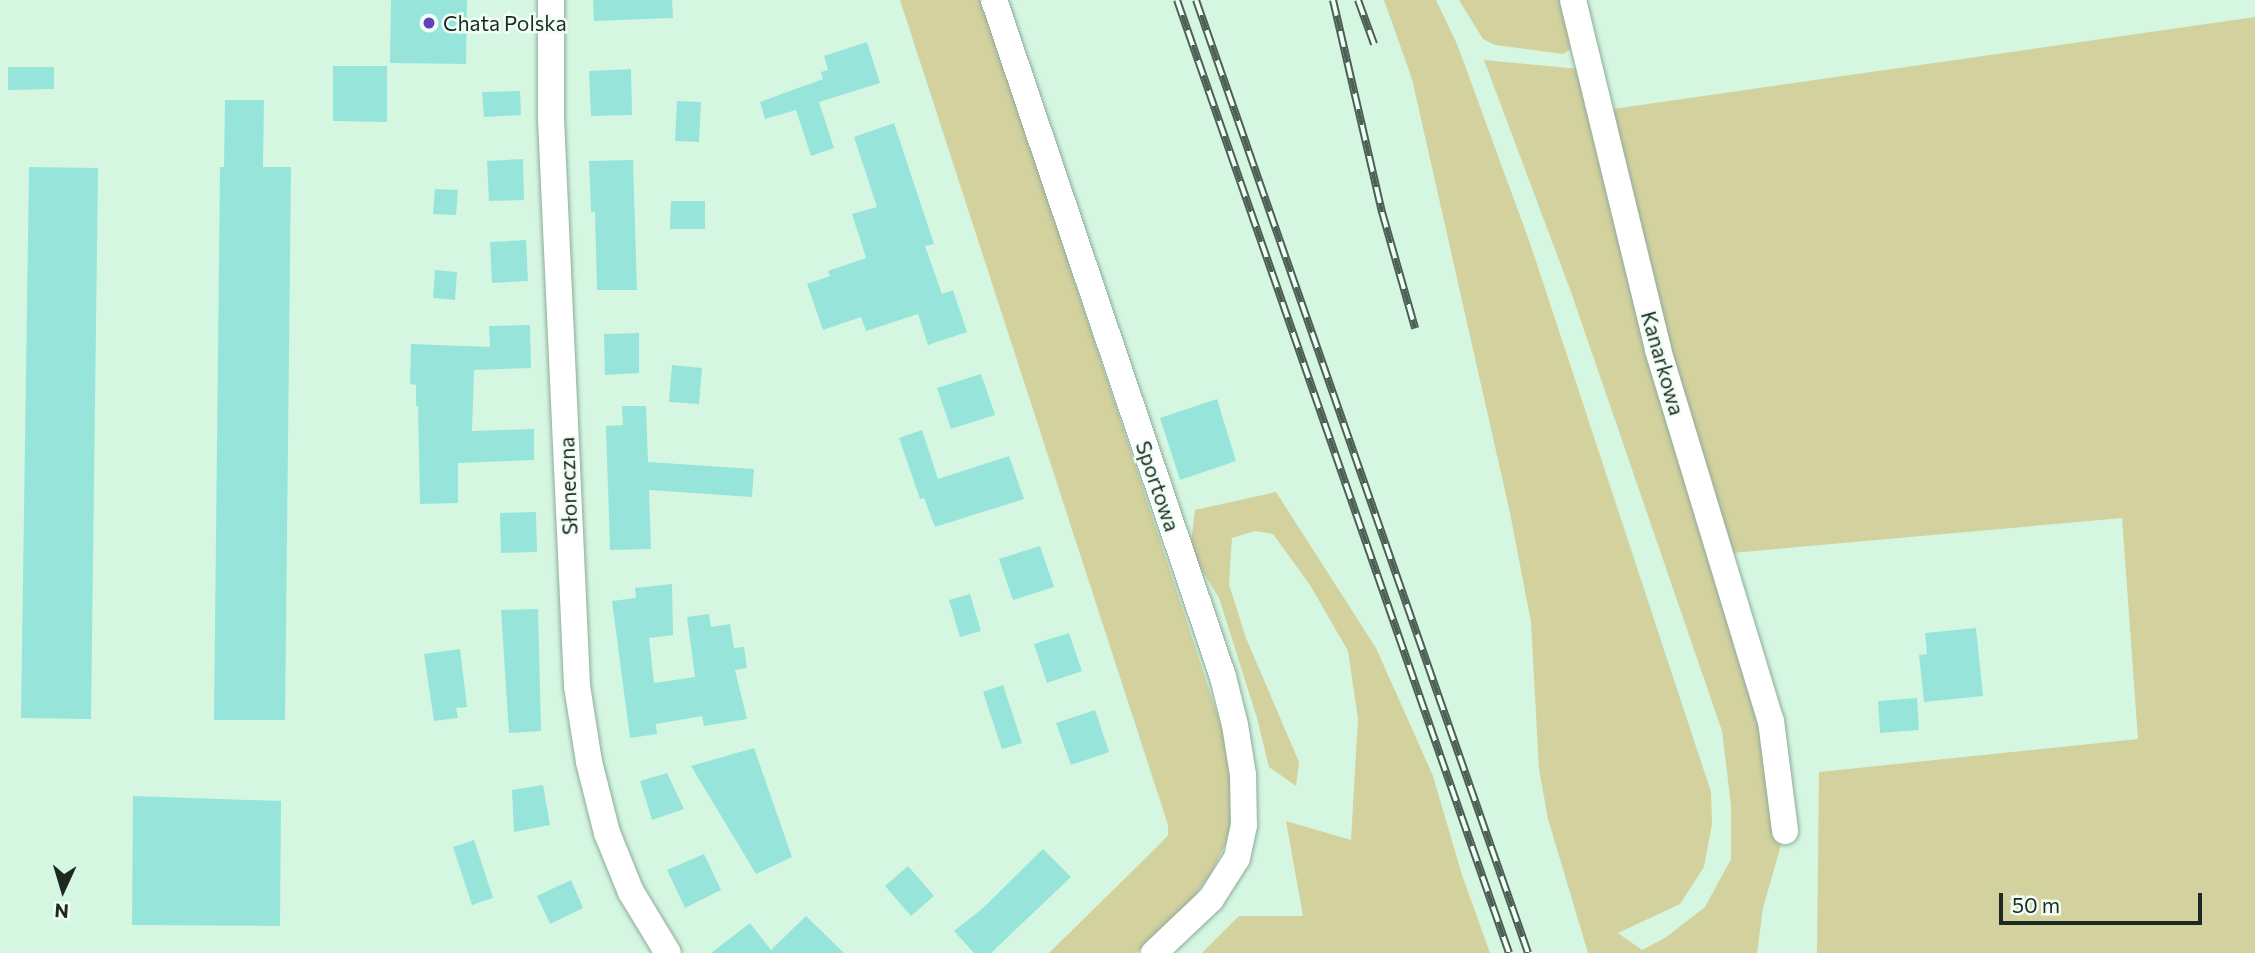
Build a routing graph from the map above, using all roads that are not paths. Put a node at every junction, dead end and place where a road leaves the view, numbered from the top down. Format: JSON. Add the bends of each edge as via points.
{"nodes":[{"id":1,"x":551,"y":0,"type":"edge"},
{"id":2,"x":993,"y":0,"type":"edge"},
{"id":3,"x":1573,"y":0,"type":"edge"},
{"id":4,"x":1785,"y":831,"type":"dead end"},
{"id":5,"x":668,"y":953,"type":"edge"},
{"id":6,"x":1154,"y":953,"type":"edge"}],
"edges":[{"from":1,"to":5,"type":"street","name":"Słoneczna","via":[[551,119],[577,686],[607,833],[631,892]]},
{"from":2,"to":6,"type":"street","name":"Sportowa","via":[[1223,677],[1235,725],[1244,825],[1237,858],[1210,899]]},
{"from":3,"to":4,"type":"street","name":"Kanarkowa","via":[[1658,350],[1771,721]]}]}
